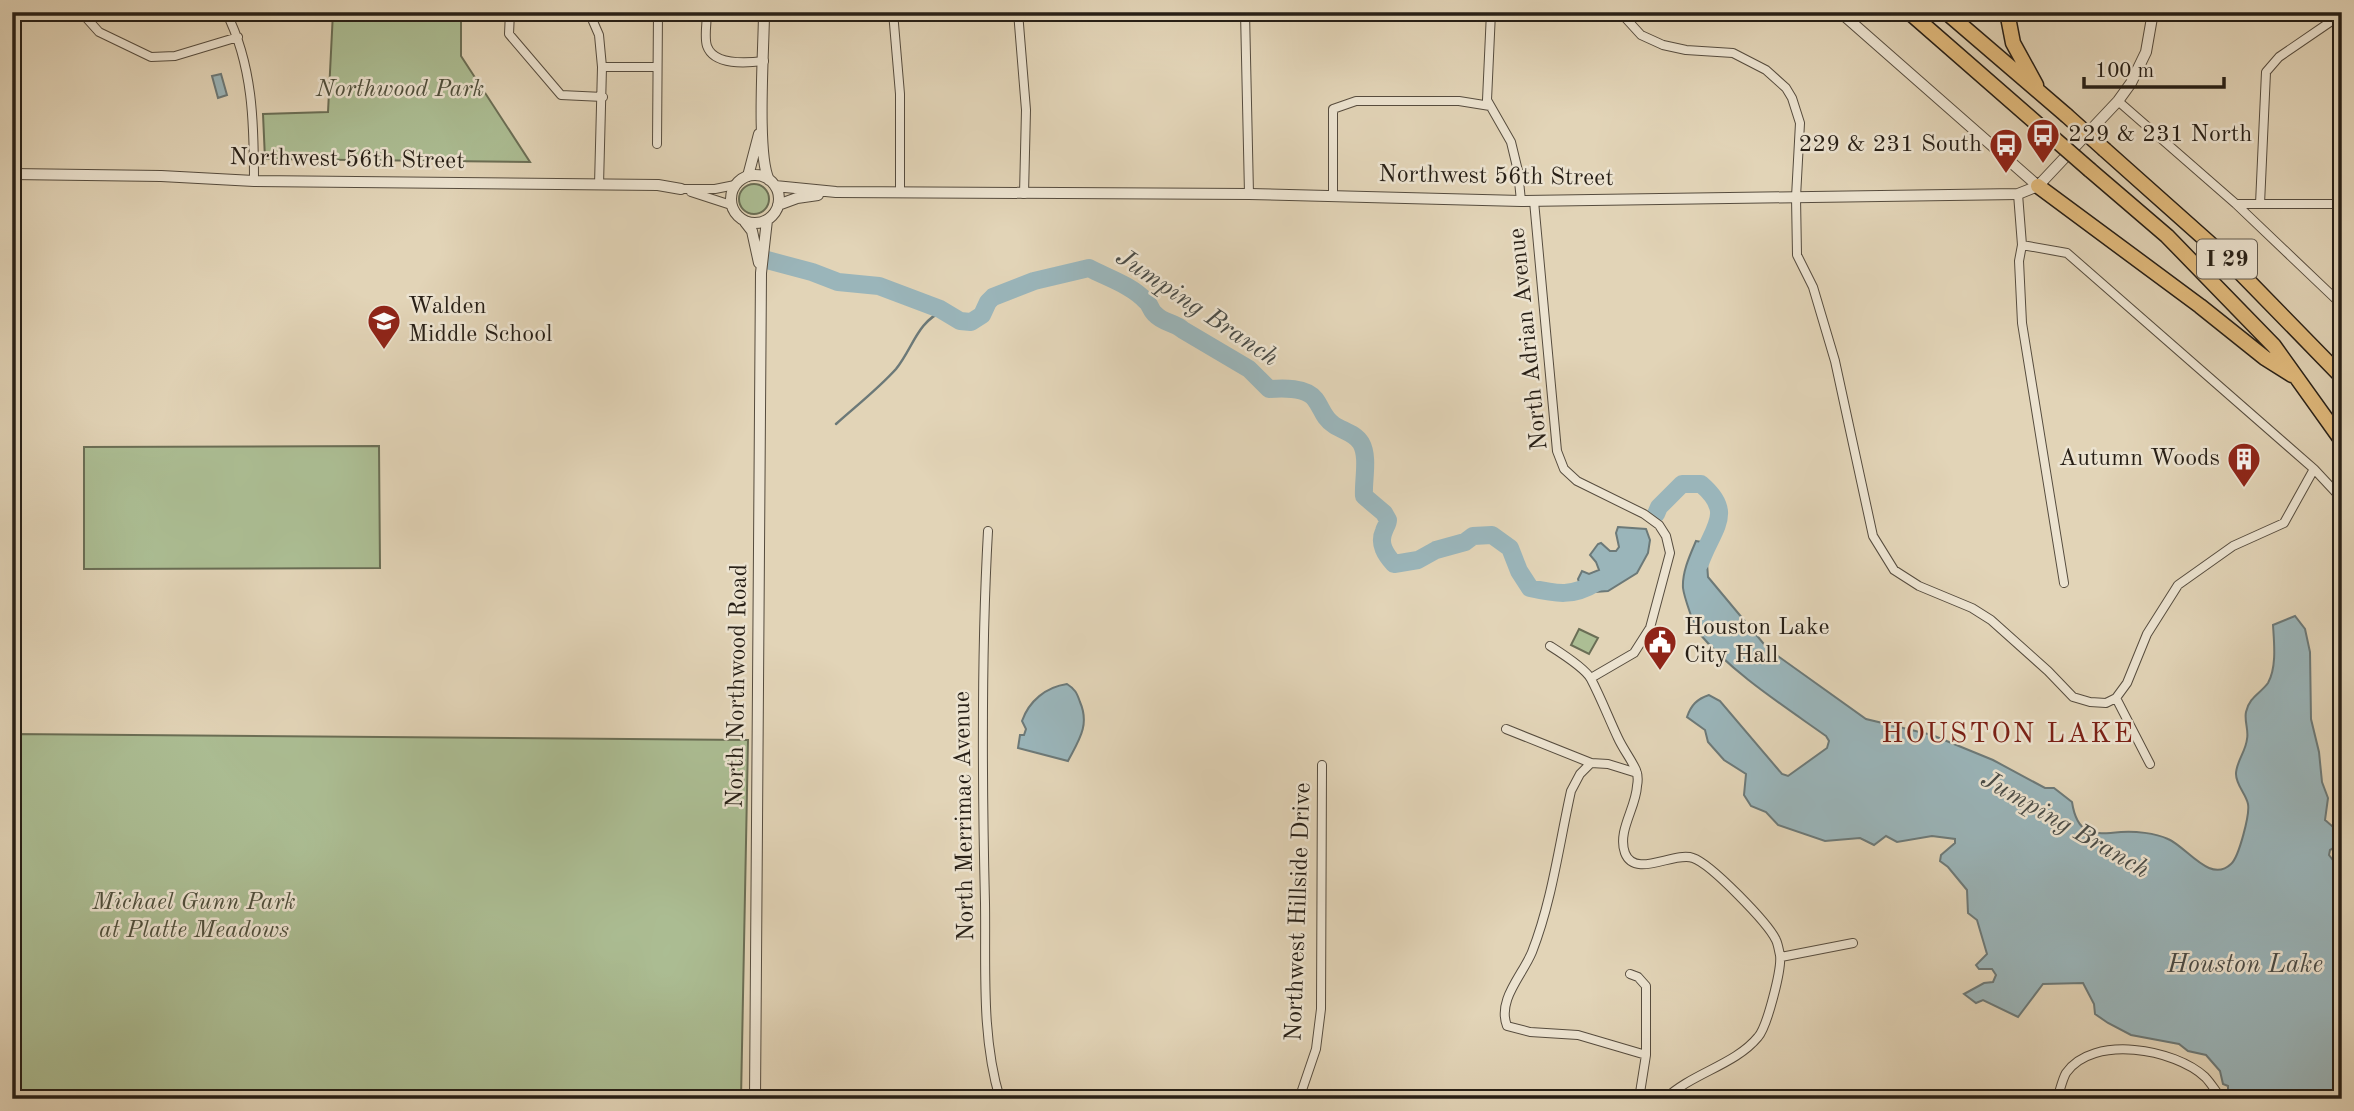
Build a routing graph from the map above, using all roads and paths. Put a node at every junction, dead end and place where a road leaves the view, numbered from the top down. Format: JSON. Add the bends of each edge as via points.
{"nodes":[{"id":1,"x":80,"y":12,"type":"edge"},
{"id":2,"x":226,"y":12,"type":"edge"},
{"id":3,"x":510,"y":12,"type":"edge"},
{"id":4,"x":589,"y":12,"type":"edge"},
{"id":5,"x":658,"y":12,"type":"edge"},
{"id":6,"x":706,"y":12,"type":"edge"},
{"id":7,"x":764,"y":12,"type":"edge"},
{"id":8,"x":893,"y":12,"type":"edge"},
{"id":9,"x":1018,"y":12,"type":"edge"},
{"id":10,"x":1245,"y":12,"type":"edge"},
{"id":11,"x":1491,"y":12,"type":"edge"},
{"id":12,"x":1620,"y":12,"type":"edge"},
{"id":13,"x":1840,"y":12,"type":"edge"},
{"id":14,"x":1909,"y":12,"type":"edge"},
{"id":15,"x":1946,"y":12,"type":"edge"},
{"id":16,"x":2007,"y":12,"type":"edge"},
{"id":17,"x":2153,"y":12,"type":"edge"},
{"id":18,"x":2339,"y":12,"type":"edge"},
{"id":19,"x":238,"y":37,"type":"junction"},
{"id":20,"x":764,"y":61,"type":"junction"},
{"id":21,"x":602,"y":66,"type":"junction"},
{"id":22,"x":657,"y":67,"type":"junction"},
{"id":23,"x":2042,"y":95,"type":"junction"},
{"id":24,"x":603,"y":97,"type":"junction"},
{"id":25,"x":2118,"y":101,"type":"junction"},
{"id":26,"x":1490,"y":106,"type":"junction"},
{"id":27,"x":763,"y":120,"type":"junction"},
{"id":28,"x":657,"y":144,"type":"dead end"},
{"id":29,"x":12,"y":174,"type":"edge"},
{"id":30,"x":748,"y":176,"type":"junction"},
{"id":31,"x":254,"y":181,"type":"junction"},
{"id":32,"x":772,"y":183,"type":"junction"},
{"id":33,"x":599,"y":185,"type":"junction"},
{"id":34,"x":735,"y":185,"type":"junction"},
{"id":35,"x":2038,"y":186,"type":"junction"},
{"id":36,"x":681,"y":189,"type":"junction"},
{"id":37,"x":836,"y":192,"type":"junction"},
{"id":38,"x":900,"y":193,"type":"junction"},
{"id":39,"x":1024,"y":194,"type":"junction"},
{"id":40,"x":1249,"y":194,"type":"junction"},
{"id":41,"x":2018,"y":194,"type":"junction"},
{"id":42,"x":1333,"y":196,"type":"junction"},
{"id":43,"x":1796,"y":197,"type":"junction"},
{"id":44,"x":1521,"y":201,"type":"junction"},
{"id":45,"x":1534,"y":201,"type":"junction"},
{"id":46,"x":2236,"y":204,"type":"junction"},
{"id":47,"x":2260,"y":204,"type":"junction"},
{"id":48,"x":2342,"y":204,"type":"edge"},
{"id":49,"x":731,"y":205,"type":"junction"},
{"id":50,"x":778,"y":205,"type":"junction"},
{"id":51,"x":767,"y":220,"type":"junction"},
{"id":52,"x":745,"y":221,"type":"junction"},
{"id":53,"x":2022,"y":245,"type":"junction"},
{"id":54,"x":761,"y":273,"type":"junction"},
{"id":55,"x":2342,"y":305,"type":"edge"},
{"id":56,"x":2342,"y":377,"type":"edge"},
{"id":57,"x":2299,"y":380,"type":"junction"},
{"id":58,"x":2342,"y":441,"type":"edge"},
{"id":59,"x":2314,"y":470,"type":"junction"},
{"id":60,"x":2342,"y":499,"type":"edge"},
{"id":61,"x":988,"y":531,"type":"dead end"},
{"id":62,"x":2064,"y":583,"type":"dead end"},
{"id":63,"x":1550,"y":646,"type":"dead end"},
{"id":64,"x":1591,"y":678,"type":"junction"},
{"id":65,"x":2116,"y":698,"type":"junction"},
{"id":66,"x":1506,"y":729,"type":"dead end"},
{"id":67,"x":1591,"y":763,"type":"junction"},
{"id":68,"x":2150,"y":764,"type":"dead end"},
{"id":69,"x":1322,"y":765,"type":"dead end"},
{"id":70,"x":1637,"y":773,"type":"junction"},
{"id":71,"x":1853,"y":943,"type":"dead end"},
{"id":72,"x":1781,"y":957,"type":"junction"},
{"id":73,"x":1630,"y":974,"type":"dead end"},
{"id":74,"x":1646,"y":1055,"type":"junction"},
{"id":75,"x":755,"y":1099,"type":"edge"},
{"id":76,"x":1000,"y":1099,"type":"edge"},
{"id":77,"x":1299,"y":1099,"type":"edge"},
{"id":78,"x":1639,"y":1099,"type":"edge"},
{"id":79,"x":1665,"y":1099,"type":"edge"},
{"id":80,"x":1912,"y":1099,"type":"edge"},
{"id":81,"x":1923,"y":1099,"type":"edge"},
{"id":82,"x":2057,"y":1099,"type":"edge"},
{"id":83,"x":2221,"y":1099,"type":"edge"}],
"edges":[{"from":1,"to":19,"type":"street","via":[[99,32],[151,57],[175,56]]},
{"from":2,"to":19,"type":"street"},
{"from":3,"to":24,"type":"street","via":[[509,34],[561,95]]},
{"from":4,"to":21,"type":"street","via":[[599,35]]},
{"from":5,"to":22,"type":"street"},
{"from":6,"to":20,"type":"street","via":[[706,41],[711,52],[728,61]]},
{"from":7,"to":20,"type":"street"},
{"from":8,"to":38,"type":"street","via":[[900,94]]},
{"from":9,"to":39,"type":"street","via":[[1026,110]]},
{"from":10,"to":40,"type":"street"},
{"from":11,"to":26,"type":"street","name":"North Adrian Avenue"},
{"from":12,"to":43,"type":"street","via":[[1641,35],[1663,45],[1733,53],[1780,82],[1792,98],[1800,123]]},
{"from":13,"to":35,"type":"street"},
{"from":14,"to":57,"type":"highway","number":"I 29","bridge":true,"via":[[2167,236],[2274,346]]},
{"from":15,"to":23,"type":"highway","number":"I 29"},
{"from":16,"to":23,"type":"highway","via":[[2013,43]]},
{"from":17,"to":25,"type":"street","name":"Northwest 56th Street","via":[[2146,52]]},
{"from":18,"to":47,"type":"street","via":[[2266,72]]},
{"from":19,"to":31,"type":"street","via":[[250,86]]},
{"from":20,"to":27,"type":"street"},
{"from":21,"to":22,"type":"street"},
{"from":21,"to":24,"type":"street"},
{"from":22,"to":28,"type":"street"},
{"from":23,"to":56,"type":"highway","number":"I 29","bridge":true,"via":[[2224,256]]},
{"from":24,"to":33,"type":"street"},
{"from":25,"to":35,"type":"street","name":"Northwest 56th Street"},
{"from":25,"to":46,"type":"street"},
{"from":26,"to":42,"type":"street","via":[[1459,101],[1356,101],[1333,109]]},
{"from":26,"to":44,"type":"street","name":"North Adrian Avenue","via":[[1511,142]]},
{"from":27,"to":30,"type":"street"},
{"from":27,"to":32,"type":"street","via":[[765,168]]},
{"from":29,"to":31,"type":"street","name":"Northwest 56th Street"},
{"from":30,"to":32,"type":"street","via":[[763,176]]},
{"from":30,"to":34,"type":"street"},
{"from":31,"to":33,"type":"street","name":"Northwest 56th Street"},
{"from":32,"to":37,"type":"street","name":"Northwest 56th Street"},
{"from":32,"to":50,"type":"street"},
{"from":33,"to":36,"type":"street","name":"Northwest 56th Street"},
{"from":34,"to":36,"type":"street","name":"Northwest 56th Street"},
{"from":34,"to":49,"type":"street"},
{"from":35,"to":41,"type":"street","name":"Northwest 56th Street"},
{"from":35,"to":57,"type":"highway"},
{"from":36,"to":49,"type":"street","name":"Northwest 56th Street"},
{"from":37,"to":38,"type":"street","name":"Northwest 56th Street"},
{"from":37,"to":50,"type":"street","name":"Northwest 56th Street"},
{"from":38,"to":39,"type":"street","name":"Northwest 56th Street"},
{"from":39,"to":40,"type":"street","name":"Northwest 56th Street"},
{"from":40,"to":42,"type":"street","name":"Northwest 56th Street"},
{"from":41,"to":43,"type":"street","name":"Northwest 56th Street"},
{"from":41,"to":53,"type":"street"},
{"from":42,"to":44,"type":"street","name":"Northwest 56th Street"},
{"from":43,"to":45,"type":"street","name":"Northwest 56th Street"},
{"from":43,"to":65,"type":"street","via":[[1797,255],[1813,287],[1835,361],[1873,536],[1894,570],[1991,620],[2073,697],[2106,704]]},
{"from":44,"to":45,"type":"street","name":"Northwest 56th Street"},
{"from":45,"to":64,"type":"street","name":"North Adrian Avenue","via":[[1557,451],[1564,468],[1577,481],[1659,526],[1670,554],[1650,628],[1629,658]]},
{"from":46,"to":47,"type":"street"},
{"from":46,"to":55,"type":"street"},
{"from":47,"to":48,"type":"street"},
{"from":49,"to":52,"type":"street"},
{"from":50,"to":51,"type":"street"},
{"from":51,"to":52,"type":"street"},
{"from":51,"to":54,"type":"street","name":"North Northwood Road"},
{"from":52,"to":54,"type":"street","name":"North Northwood Road"},
{"from":53,"to":59,"type":"street","via":[[2067,253]]},
{"from":53,"to":62,"type":"street","via":[[2022,323]]},
{"from":54,"to":75,"type":"street","name":"North Northwood Road"},
{"from":57,"to":58,"type":"highway","number":"I 29"},
{"from":59,"to":60,"type":"street"},
{"from":59,"to":65,"type":"street","via":[[2284,523],[2233,546],[2178,585],[2147,634]]},
{"from":61,"to":76,"type":"street","name":"North Merrimac Avenue","via":[[982,758],[987,1012]]},
{"from":63,"to":64,"type":"street"},
{"from":64,"to":70,"type":"street"},
{"from":65,"to":68,"type":"street"},
{"from":66,"to":67,"type":"street"},
{"from":67,"to":70,"type":"street"},
{"from":67,"to":74,"type":"street","via":[[1571,791],[1544,921],[1503,1016],[1507,1026],[1578,1035]]},
{"from":69,"to":77,"type":"street","name":"Northwest Hillside Drive","via":[[1321,1009],[1316,1049]]},
{"from":70,"to":72,"type":"street","via":[[1636,802],[1625,825],[1624,851],[1629,859],[1639,864],[1683,855],[1696,858],[1756,915],[1775,939]]},
{"from":71,"to":72,"type":"street"},
{"from":72,"to":79,"type":"street","via":[[1778,981],[1759,1036]]},
{"from":73,"to":74,"type":"street","via":[[1646,986]]},
{"from":74,"to":78,"type":"street"},
{"from":80,"to":81,"type":"street"},
{"from":82,"to":83,"type":"street","via":[[2066,1073],[2080,1060],[2103,1052],[2139,1049],[2185,1065],[2204,1077]]}]}
